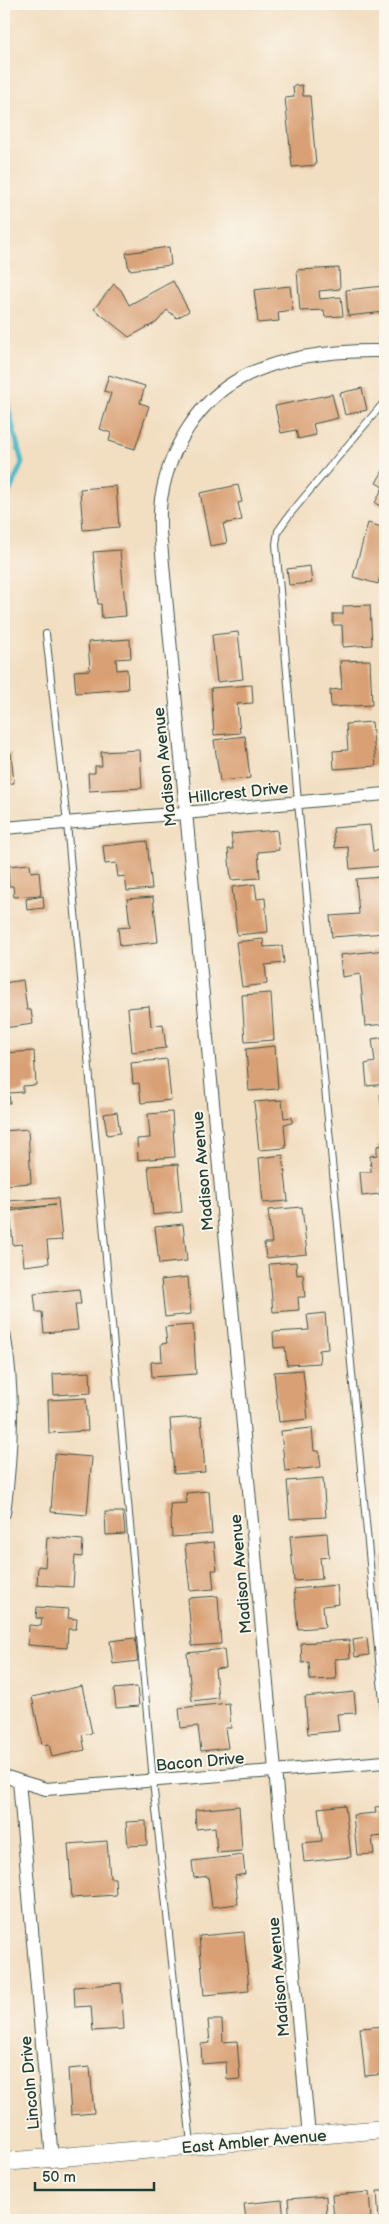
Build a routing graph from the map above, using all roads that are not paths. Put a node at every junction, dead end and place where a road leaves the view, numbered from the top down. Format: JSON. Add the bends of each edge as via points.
{"nodes":[{"id":1,"x":385,"y":351,"type":"edge"},
{"id":2,"x":385,"y":401,"type":"edge"},
{"id":3,"x":46,"y":634,"type":"dead end"},
{"id":4,"x":385,"y":794,"type":"edge"},
{"id":5,"x":298,"y":802,"type":"junction"},
{"id":6,"x":185,"y":813,"type":"junction"},
{"id":7,"x":67,"y":823,"type":"junction"},
{"id":8,"x":4,"y":828,"type":"edge"},
{"id":9,"x":4,"y":1333,"type":"edge"},
{"id":10,"x":4,"y":1513,"type":"edge"},
{"id":11,"x":385,"y":1723,"type":"edge"},
{"id":12,"x":385,"y":1762,"type":"edge"},
{"id":13,"x":275,"y":1771,"type":"junction"},
{"id":14,"x":4,"y":1776,"type":"edge"},
{"id":15,"x":19,"y":1781,"type":"junction"},
{"id":16,"x":153,"y":1781,"type":"junction"},
{"id":17,"x":385,"y":2129,"type":"edge"},
{"id":18,"x":309,"y":2136,"type":"junction"},
{"id":19,"x":191,"y":2146,"type":"junction"},
{"id":20,"x":52,"y":2159,"type":"junction"},
{"id":21,"x":4,"y":2162,"type":"edge"}],
"edges":[{"from":1,"to":6,"type":"street","name":"Madison Avenue","via":[[308,357],[275,364],[240,378],[215,397],[190,424],[172,458],[161,494],[160,532]]},
{"from":2,"to":5,"type":"lane","via":[[278,531],[276,544]]},
{"from":3,"to":7,"type":"lane"},
{"from":4,"to":5,"type":"street","name":"Hillcrest Drive"},
{"from":5,"to":6,"type":"street","name":"Hillcrest Drive"},
{"from":5,"to":11,"type":"lane"},
{"from":6,"to":7,"type":"street","name":"Hillcrest Drive"},
{"from":6,"to":13,"type":"street","name":"Madison Avenue"},
{"from":7,"to":8,"type":"street","name":"Hillcrest Drive"},
{"from":7,"to":16,"type":"lane"},
{"from":9,"to":10,"type":"street","via":[[10,1364],[12,1407]]},
{"from":12,"to":13,"type":"street","name":"Bacon Drive"},
{"from":13,"to":16,"type":"street","name":"Bacon Drive"},
{"from":13,"to":18,"type":"street","name":"Madison Avenue"},
{"from":14,"to":15,"type":"street"},
{"from":15,"to":16,"type":"street","name":"Bacon Drive","via":[[46,1789]]},
{"from":15,"to":20,"type":"street","name":"Lincoln Drive"},
{"from":16,"to":19,"type":"lane"},
{"from":17,"to":18,"type":"main road","name":"East Ambler Avenue"},
{"from":18,"to":19,"type":"main road","name":"East Ambler Avenue"},
{"from":19,"to":20,"type":"main road","name":"East Ambler Avenue"},
{"from":20,"to":21,"type":"main road","name":"East Ambler Avenue"}]}
